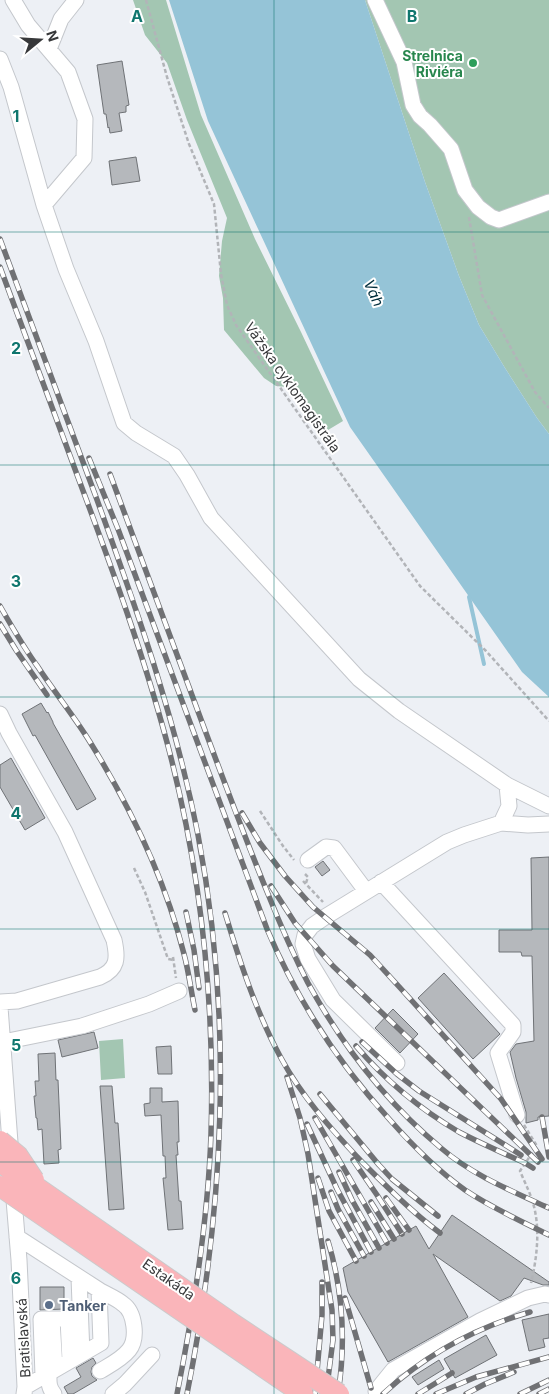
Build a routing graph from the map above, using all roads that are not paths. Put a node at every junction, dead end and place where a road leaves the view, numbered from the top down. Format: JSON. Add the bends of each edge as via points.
{"nodes":[{"id":1,"x":13,"y":0,"type":"edge"},
{"id":2,"x":76,"y":0,"type":"edge"},
{"id":3,"x":375,"y":0,"type":"edge"},
{"id":4,"x":49,"y":49,"type":"junction"},
{"id":5,"x":0,"y":59,"type":"edge"},
{"id":6,"x":549,"y":202,"type":"edge"},
{"id":7,"x":44,"y":205,"type":"junction"},
{"id":8,"x":0,"y":714,"type":"edge"},
{"id":9,"x":507,"y":785,"type":"junction"},
{"id":10,"x":549,"y":806,"type":"edge"},
{"id":11,"x":501,"y":823,"type":"junction"},
{"id":12,"x":549,"y":824,"type":"edge"},
{"id":13,"x":308,"y":860,"type":"dead end"},
{"id":14,"x":381,"y":882,"type":"junction"},
{"id":15,"x":366,"y":892,"type":"junction"},
{"id":16,"x":179,"y":991,"type":"road end"},
{"id":17,"x":0,"y":1002,"type":"edge"},
{"id":18,"x":0,"y":1007,"type":"edge"},
{"id":19,"x":3,"y":1042,"type":"junction"},
{"id":20,"x":397,"y":1063,"type":"dead end"},
{"id":21,"x":518,"y":1115,"type":"road end"},
{"id":22,"x":0,"y":1141,"type":"edge"},
{"id":23,"x":0,"y":1162,"type":"edge"},
{"id":24,"x":0,"y":1186,"type":"edge"},
{"id":25,"x":42,"y":1192,"type":"junction"},
{"id":26,"x":17,"y":1237,"type":"junction"},
{"id":27,"x":79,"y":1278,"type":"junction"},
{"id":28,"x":99,"y":1290,"type":"junction"},
{"id":29,"x":549,"y":1295,"type":"edge"},
{"id":30,"x":74,"y":1319,"type":"junction"},
{"id":31,"x":152,"y":1355,"type":"dead end"},
{"id":32,"x":76,"y":1357,"type":"junction"},
{"id":33,"x":100,"y":1370,"type":"dead end"},
{"id":34,"x":49,"y":1373,"type":"junction"},
{"id":35,"x":24,"y":1390,"type":"edge"},
{"id":36,"x":376,"y":1391,"type":"dead end"},
{"id":37,"x":61,"y":1393,"type":"edge"},
{"id":38,"x":113,"y":1394,"type":"edge"},
{"id":39,"x":303,"y":1394,"type":"edge"},
{"id":40,"x":339,"y":1394,"type":"edge"}],
"edges":[{"from":1,"to":4,"type":"street","via":[[28,25]]},
{"from":2,"to":4,"type":"street","via":[[61,18]]},
{"from":3,"to":6,"type":"street","via":[[404,62],[413,105],[451,149],[465,190],[478,207],[498,220]]},
{"from":4,"to":7,"type":"street","via":[[68,72],[85,118],[84,158]]},
{"from":5,"to":7,"type":"street"},
{"from":7,"to":9,"type":"street","via":[[124,423],[174,456],[211,518],[359,679],[399,711]]},
{"from":8,"to":17,"type":"street","via":[[65,832],[114,940],[117,958],[111,970],[100,977],[17,1001]]},
{"from":9,"to":10,"type":"street"},
{"from":9,"to":11,"type":"street","via":[[509,806]]},
{"from":11,"to":12,"type":"street"},
{"from":11,"to":14,"type":"street","via":[[447,842]]},
{"from":13,"to":15,"type":"street","via":[[326,847],[334,848]]},
{"from":14,"to":15,"type":"street"},
{"from":14,"to":21,"type":"street","via":[[513,1025],[513,1032],[498,1053]]},
{"from":15,"to":20,"type":"street","via":[[312,926],[303,944],[308,959],[333,1000]]},
{"from":16,"to":19,"type":"street","via":[[82,1026]]},
{"from":18,"to":19,"type":"street","name":"Bratislavská"},
{"from":19,"to":26,"type":"street","name":"Bratislavská"},
{"from":22,"to":25,"type":"main road","bridge":true,"via":[[18,1156]]},
{"from":23,"to":25,"type":"main road","name":"Estakáda","bridge":true},
{"from":24,"to":39,"type":"main road","name":"Estakáda","bridge":true},
{"from":25,"to":40,"type":"main road","name":"Estakáda","bridge":true},
{"from":26,"to":27,"type":"street"},
{"from":26,"to":35,"type":"street","name":"Bratislavská"},
{"from":27,"to":28,"type":"street"},
{"from":27,"to":30,"type":"street"},
{"from":28,"to":32,"type":"street","via":[[101,1343]]},
{"from":28,"to":33,"type":"street","via":[[124,1304],[134,1320],[131,1349]]},
{"from":29,"to":36,"type":"street","via":[[528,1298],[480,1321],[393,1370]]},
{"from":30,"to":32,"type":"street"},
{"from":30,"to":34,"type":"street","via":[[41,1319]]},
{"from":31,"to":38,"type":"street"},
{"from":32,"to":34,"type":"street"},
{"from":34,"to":35,"type":"street"},
{"from":34,"to":37,"type":"street","via":[[50,1390]]}]}
